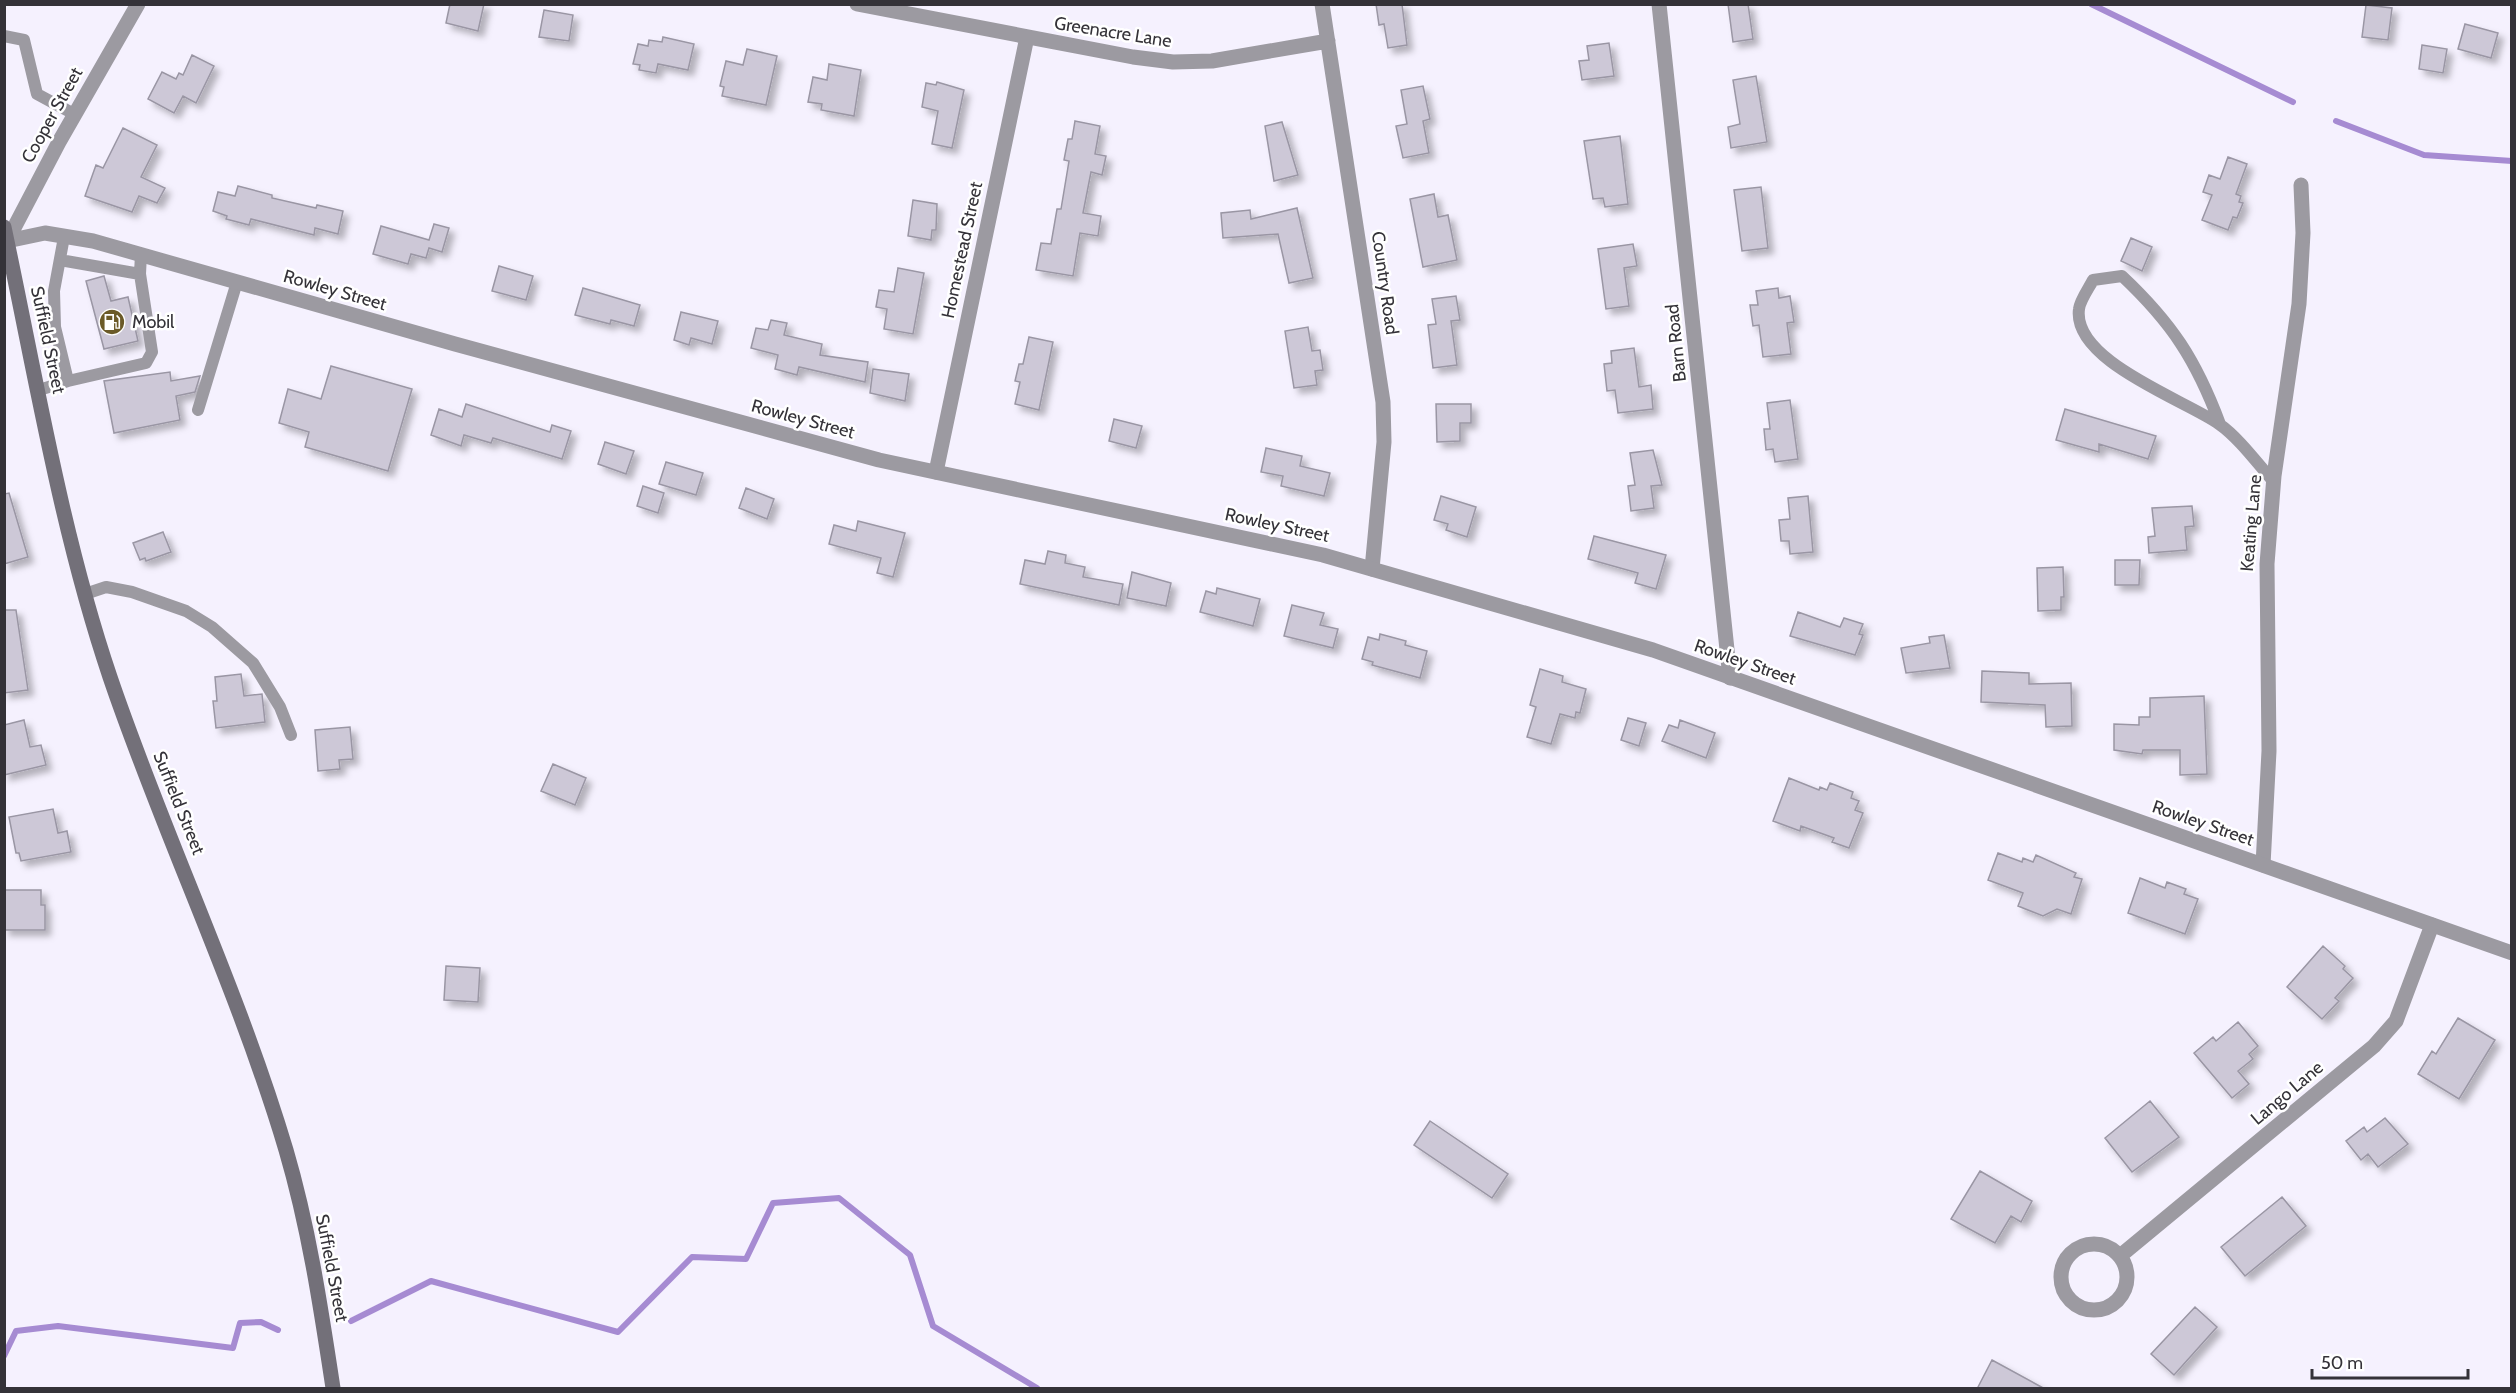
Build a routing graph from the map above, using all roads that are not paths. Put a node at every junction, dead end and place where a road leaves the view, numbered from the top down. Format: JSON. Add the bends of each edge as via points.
{"nodes":[{"id":1,"x":138,"y":4,"type":"edge"},
{"id":2,"x":857,"y":4,"type":"edge"},
{"id":3,"x":1322,"y":4,"type":"edge"},
{"id":4,"x":1659,"y":4,"type":"edge"},
{"id":5,"x":4,"y":36,"type":"edge"},
{"id":6,"x":1027,"y":37,"type":"junction"},
{"id":7,"x":1328,"y":41,"type":"junction"},
{"id":8,"x":74,"y":114,"type":"junction"},
{"id":9,"x":2301,"y":185,"type":"dead end"},
{"id":10,"x":64,"y":237,"type":"junction"},
{"id":11,"x":5,"y":239,"type":"edge"},
{"id":12,"x":141,"y":254,"type":"junction"},
{"id":13,"x":60,"y":261,"type":"junction"},
{"id":14,"x":140,"y":273,"type":"junction"},
{"id":15,"x":237,"y":282,"type":"junction"},
{"id":16,"x":68,"y":381,"type":"junction"},
{"id":17,"x":39,"y":390,"type":"junction"},
{"id":18,"x":198,"y":410,"type":"dead end"},
{"id":19,"x":2220,"y":424,"type":"junction"},
{"id":20,"x":936,"y":472,"type":"junction"},
{"id":21,"x":2274,"y":481,"type":"junction"},
{"id":22,"x":1372,"y":569,"type":"junction"},
{"id":23,"x":85,"y":594,"type":"junction"},
{"id":24,"x":1730,"y":678,"type":"junction"},
{"id":25,"x":291,"y":735,"type":"dead end"},
{"id":26,"x":2263,"y":865,"type":"junction"},
{"id":27,"x":2432,"y":925,"type":"junction"},
{"id":28,"x":2511,"y":953,"type":"edge"},
{"id":29,"x":2120,"y":1256,"type":"junction"},
{"id":30,"x":333,"y":1389,"type":"edge"}],
"edges":[{"from":1,"to":8,"type":"street","name":"Cooper Street"},
{"from":2,"to":6,"type":"street","name":"Greenacre Lane"},
{"from":3,"to":7,"type":"street","name":"Country Road"},
{"from":4,"to":24,"type":"street","name":"Barn Road"},
{"from":5,"to":8,"type":"lane","via":[[24,40],[37,94]]},
{"from":6,"to":7,"type":"street","name":"Greenacre Lane","via":[[1133,57],[1194,63]]},
{"from":6,"to":20,"type":"street","name":"Homestead Street"},
{"from":7,"to":22,"type":"street","name":"Country Road","via":[[1383,402],[1384,442]]},
{"from":8,"to":11,"type":"street","name":"Cooper Street"},
{"from":9,"to":21,"type":"street","name":"Keating Lane","via":[[2299,304]]},
{"from":10,"to":11,"type":"street","name":"Rowley Street","via":[[45,233]]},
{"from":10,"to":12,"type":"street","name":"Rowley Street"},
{"from":10,"to":13,"type":"lane"},
{"from":11,"to":17,"type":"main road","name":"Suffield Street"},
{"from":12,"to":14,"type":"lane"},
{"from":12,"to":15,"type":"street","name":"Rowley Street"},
{"from":13,"to":14,"type":"lane"},
{"from":13,"to":16,"type":"lane","via":[[54,291],[55,327]]},
{"from":14,"to":16,"type":"lane","via":[[152,352],[146,363]]},
{"from":15,"to":18,"type":"lane"},
{"from":15,"to":20,"type":"street","name":"Rowley Street","via":[[879,460]]},
{"from":16,"to":17,"type":"lane"},
{"from":17,"to":23,"type":"main road","name":"Suffield Street"},
{"from":19,"to":19,"type":"lane","via":[[2172,400],[2103,356],[2085,335],[2079,309],[2093,280],[2122,276],[2151,304],[2185,346]]},
{"from":19,"to":21,"type":"lane"},
{"from":20,"to":22,"type":"street","name":"Rowley Street","via":[[1323,555]]},
{"from":21,"to":26,"type":"street","name":"Keating Lane","via":[[2265,609],[2269,751]]},
{"from":22,"to":24,"type":"street","name":"Rowley Street","via":[[1653,650]]},
{"from":23,"to":25,"type":"lane","via":[[106,587],[132,592],[186,611],[212,627],[253,663],[280,707]]},
{"from":23,"to":30,"type":"main road","name":"Suffield Street","via":[[124,717],[190,884],[284,1145],[317,1285]]},
{"from":24,"to":26,"type":"street","name":"Rowley Street"},
{"from":26,"to":27,"type":"street","name":"Rowley Street"},
{"from":27,"to":28,"type":"street","name":"Rowley Street"},
{"from":27,"to":29,"type":"street","name":"Lango Lane","via":[[2396,1021],[2374,1046]]},
{"from":29,"to":29,"type":"street","via":[[2113,1249],[2093,1243],[2073,1250],[2061,1267],[2067,1298],[2087,1310],[2110,1306],[2119,1299],[2127,1278]]}]}
